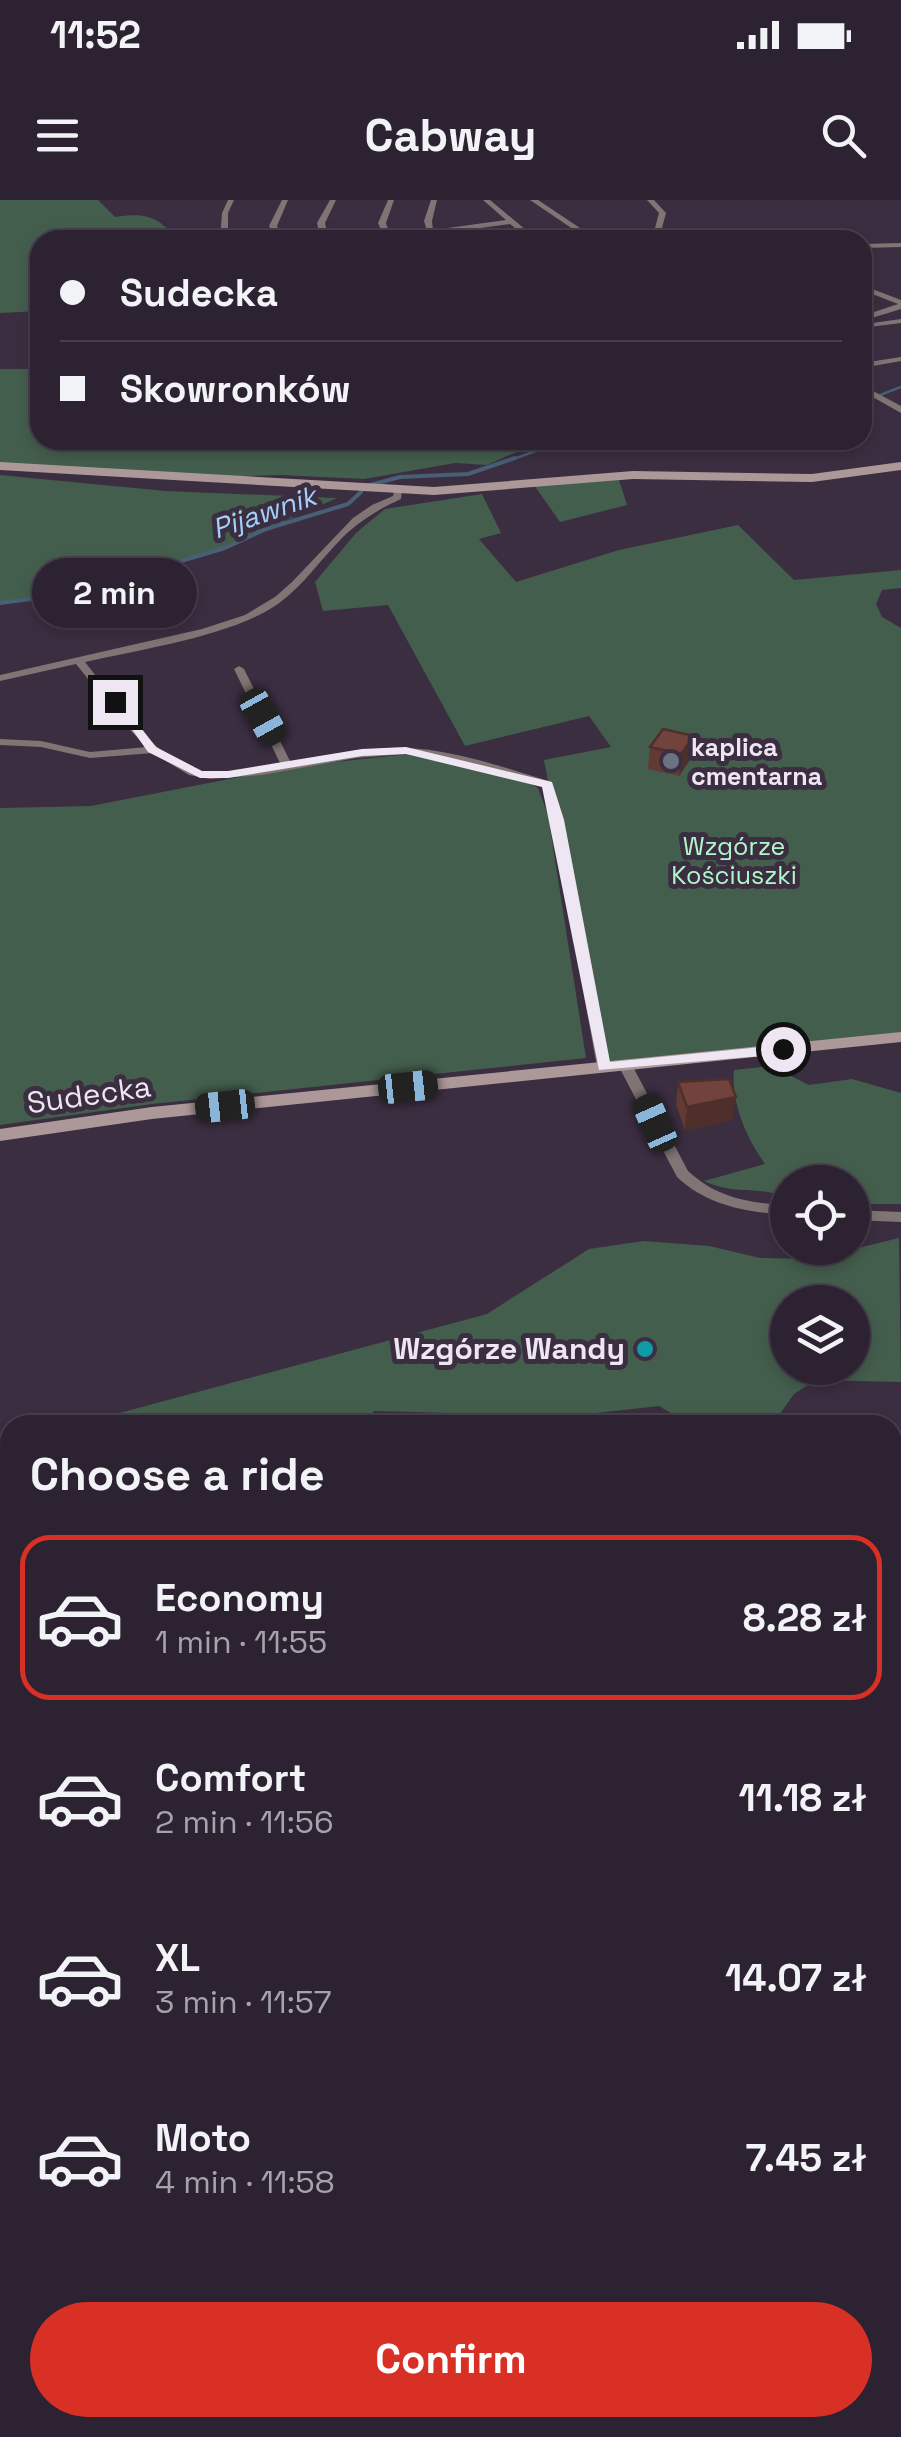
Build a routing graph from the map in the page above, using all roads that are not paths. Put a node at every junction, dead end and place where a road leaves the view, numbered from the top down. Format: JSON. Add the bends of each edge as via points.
{"nodes":[{"id":1,"x":231,"y":200,"type":"edge"},
{"id":2,"x":285,"y":200,"type":"edge"},
{"id":3,"x":332,"y":200,"type":"edge"},
{"id":4,"x":390,"y":200,"type":"edge"},
{"id":5,"x":434,"y":200,"type":"edge"},
{"id":6,"x":486,"y":200,"type":"edge"},
{"id":7,"x":533,"y":200,"type":"edge"},
{"id":8,"x":650,"y":200,"type":"edge"},
{"id":9,"x":509,"y":222,"type":"junction"},
{"id":10,"x":224,"y":230,"type":"edge"},
{"id":11,"x":275,"y":230,"type":"edge"},
{"id":12,"x":323,"y":230,"type":"edge"},
{"id":13,"x":383,"y":230,"type":"edge"},
{"id":14,"x":430,"y":230,"type":"edge"},
{"id":15,"x":457,"y":230,"type":"edge"},
{"id":16,"x":520,"y":230,"type":"edge"},
{"id":17,"x":576,"y":230,"type":"edge"},
{"id":18,"x":659,"y":230,"type":"edge"},
{"id":19,"x":901,"y":245,"type":"edge"},
{"id":20,"x":872,"y":246,"type":"edge"},
{"id":21,"x":872,"y":291,"type":"edge"},
{"id":22,"x":901,"y":304,"type":"edge"},
{"id":23,"x":872,"y":314,"type":"edge"},
{"id":24,"x":901,"y":320,"type":"edge"},
{"id":25,"x":872,"y":325,"type":"edge"},
{"id":26,"x":901,"y":360,"type":"edge"},
{"id":27,"x":872,"y":364,"type":"edge"},
{"id":28,"x":872,"y":393,"type":"edge"},
{"id":29,"x":901,"y":410,"type":"edge"},
{"id":30,"x":901,"y":462,"type":"edge"},
{"id":31,"x":0,"y":466,"type":"edge"},
{"id":32,"x":398,"y":490,"type":"junction"},
{"id":33,"x":78,"y":662,"type":"junction"},
{"id":34,"x":240,"y":669,"type":"dead end"},
{"id":35,"x":0,"y":678,"type":"edge"},
{"id":36,"x":0,"y":742,"type":"edge"},
{"id":37,"x":152,"y":750,"type":"junction"},
{"id":38,"x":286,"y":764,"type":"junction"},
{"id":39,"x":901,"y":1038,"type":"edge"},
{"id":40,"x":626,"y":1065,"type":"junction"},
{"id":41,"x":604,"y":1067,"type":"junction"},
{"id":42,"x":0,"y":1135,"type":"edge"},
{"id":43,"x":770,"y":1208,"type":"edge"},
{"id":44,"x":870,"y":1216,"type":"edge"},
{"id":45,"x":901,"y":1218,"type":"edge"}],
"edges":[{"from":1,"to":10,"type":"street"},
{"from":2,"to":11,"type":"street"},
{"from":3,"to":12,"type":"street"},
{"from":4,"to":13,"type":"street"},
{"from":5,"to":14,"type":"street"},
{"from":6,"to":9,"type":"street"},
{"from":7,"to":17,"type":"street"},
{"from":8,"to":18,"type":"street","via":[[663,213]]},
{"from":9,"to":15,"type":"street"},
{"from":9,"to":16,"type":"street"},
{"from":19,"to":20,"type":"street"},
{"from":21,"to":22,"type":"street"},
{"from":22,"to":23,"type":"street"},
{"from":24,"to":25,"type":"street"},
{"from":26,"to":27,"type":"street"},
{"from":28,"to":29,"type":"street"},
{"from":30,"to":32,"type":"street","via":[[792,472],[630,469]]},
{"from":31,"to":32,"type":"street"},
{"from":32,"to":33,"type":"street","via":[[398,497],[340,532],[284,596],[256,614]]},
{"from":33,"to":35,"type":"street"},
{"from":33,"to":37,"type":"street"},
{"from":34,"to":38,"type":"street"},
{"from":36,"to":37,"type":"street","via":[[90,755]]},
{"from":37,"to":38,"type":"street","via":[[210,776]]},
{"from":38,"to":41,"type":"street","via":[[406,751],[548,784]]},
{"from":39,"to":40,"type":"street","name":"Sudecka"},
{"from":40,"to":41,"type":"street","name":"Sudecka"},
{"from":40,"to":43,"type":"street","via":[[693,1186],[728,1202]]},
{"from":41,"to":42,"type":"street","name":"Sudecka"},
{"from":44,"to":45,"type":"street"}]}
